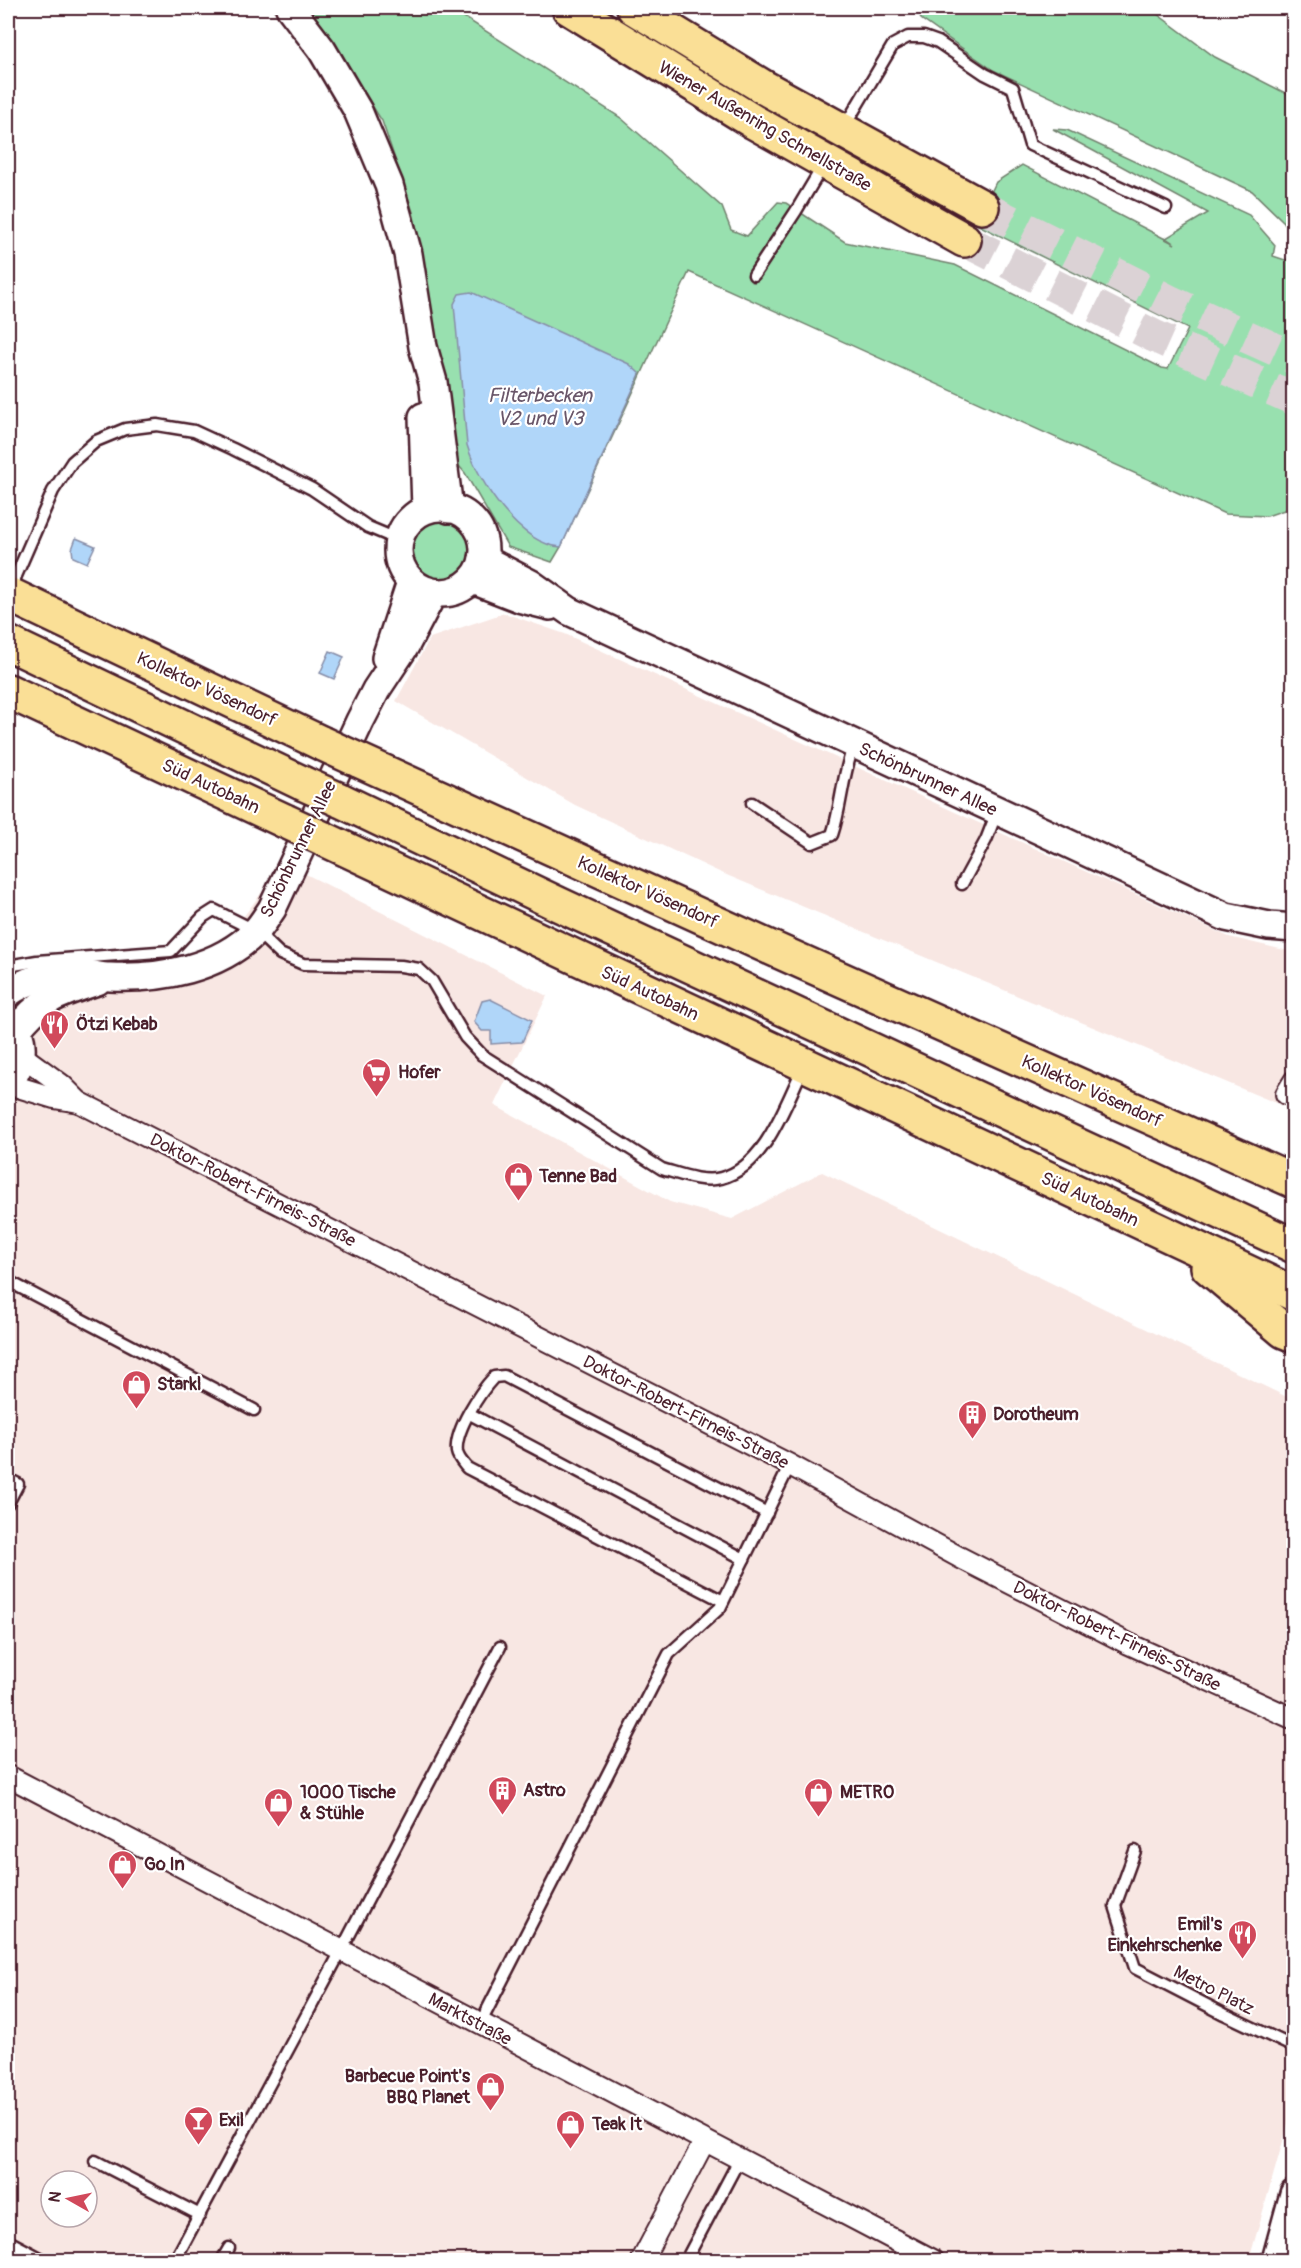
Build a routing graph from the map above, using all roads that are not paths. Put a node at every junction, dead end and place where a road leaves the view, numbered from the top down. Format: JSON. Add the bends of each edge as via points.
{"nodes":[{"id":1,"x":290,"y":8,"type":"edge"},
{"id":2,"x":569,"y":8,"type":"edge"},
{"id":3,"x":634,"y":8,"type":"edge"},
{"id":4,"x":842,"y":132,"type":"junction"},
{"id":5,"x":824,"y":162,"type":"junction"},
{"id":6,"x":982,"y":207,"type":"tunnel mouth"},
{"id":7,"x":1166,"y":208,"type":"dead end"},
{"id":8,"x":964,"y":240,"type":"tunnel mouth"},
{"id":9,"x":754,"y":275,"type":"dead end"},
{"id":10,"x":437,"y":509,"type":"junction"},
{"id":11,"x":399,"y":540,"type":"junction"},
{"id":12,"x":478,"y":569,"type":"junction"},
{"id":13,"x":422,"y":587,"type":"junction"},
{"id":14,"x":8,"y":594,"type":"edge"},
{"id":15,"x":8,"y":643,"type":"edge"},
{"id":16,"x":8,"y":691,"type":"edge"},
{"id":17,"x":854,"y":745,"type":"junction"},
{"id":18,"x":752,"y":804,"type":"dead end"},
{"id":19,"x":998,"y":812,"type":"junction"},
{"id":20,"x":962,"y":884,"type":"dead end"},
{"id":21,"x":1293,"y":928,"type":"edge"},
{"id":22,"x":256,"y":931,"type":"junction"},
{"id":23,"x":110,"y":977,"type":"junction"},
{"id":24,"x":9,"y":983,"type":"edge"},
{"id":25,"x":15,"y":1035,"type":"edge"},
{"id":26,"x":805,"y":1065,"type":"junction"},
{"id":27,"x":8,"y":1084,"type":"edge"},
{"id":28,"x":79,"y":1101,"type":"junction"},
{"id":29,"x":1293,"y":1181,"type":"edge"},
{"id":30,"x":1174,"y":1239,"type":"junction"},
{"id":31,"x":1293,"y":1246,"type":"edge"},
{"id":32,"x":8,"y":1281,"type":"edge"},
{"id":33,"x":1293,"y":1294,"type":"edge"},
{"id":34,"x":1293,"y":1335,"type":"edge"},
{"id":35,"x":254,"y":1410,"type":"dead end"},
{"id":36,"x":470,"y":1414,"type":"junction"},
{"id":37,"x":790,"y":1465,"type":"junction"},
{"id":38,"x":8,"y":1479,"type":"edge"},
{"id":39,"x":8,"y":1503,"type":"edge"},
{"id":40,"x":768,"y":1513,"type":"junction"},
{"id":41,"x":744,"y":1559,"type":"junction"},
{"id":42,"x":723,"y":1601,"type":"junction"},
{"id":43,"x":500,"y":1647,"type":"dead end"},
{"id":44,"x":1293,"y":1719,"type":"edge"},
{"id":45,"x":8,"y":1779,"type":"edge"},
{"id":46,"x":1135,"y":1851,"type":"dead end"},
{"id":47,"x":341,"y":1951,"type":"junction"},
{"id":48,"x":480,"y":2024,"type":"junction"},
{"id":49,"x":1293,"y":2047,"type":"edge"},
{"id":50,"x":704,"y":2142,"type":"junction"},
{"id":51,"x":739,"y":2160,"type":"junction"},
{"id":52,"x":95,"y":2161,"type":"dead end"},
{"id":53,"x":1293,"y":2194,"type":"edge"},
{"id":54,"x":200,"y":2215,"type":"junction"},
{"id":55,"x":8,"y":2241,"type":"edge"},
{"id":56,"x":228,"y":2248,"type":"dead end"},
{"id":57,"x":902,"y":2253,"type":"edge"},
{"id":58,"x":44,"y":2260,"type":"edge"},
{"id":59,"x":175,"y":2260,"type":"edge"},
{"id":60,"x":222,"y":2260,"type":"edge"},
{"id":61,"x":642,"y":2260,"type":"edge"},
{"id":62,"x":686,"y":2260,"type":"edge"},
{"id":63,"x":933,"y":2260,"type":"edge"},
{"id":64,"x":1276,"y":2260,"type":"edge"}],
"edges":[{"from":1,"to":10,"type":"main road","via":[[322,50],[358,111],[389,184],[408,254],[423,347]]},
{"from":2,"to":5,"type":"highway","name":"Wiener Außenring Schnellstraße"},
{"from":3,"to":4,"type":"highway","name":"Wiener Außenring Schnellstraße"},
{"from":4,"to":6,"type":"highway","name":"Wiener Außenring Schnellstraße"},
{"from":4,"to":7,"type":"lane","via":[[893,45],[908,37],[924,37],[1013,88],[1030,145]]},
{"from":5,"to":8,"type":"highway","name":"Wiener Außenring Schnellstraße"},
{"from":5,"to":9,"type":"lane"},
{"from":10,"to":11,"type":"main road","via":[[413,517]]},
{"from":10,"to":12,"type":"main road","via":[[459,512],[474,524],[482,539]]},
{"from":11,"to":13,"type":"main road","via":[[400,565]]},
{"from":11,"to":14,"type":"lane","via":[[368,527],[312,489],[194,431],[158,425],[125,429],[96,441],[72,462],[53,491]]},
{"from":12,"to":13,"type":"main road","via":[[452,592]]},
{"from":12,"to":17,"type":"main road","name":"Schönbrunner Allee","via":[[531,584],[569,611]]},
{"from":13,"to":22,"type":"main road","name":"Schönbrunner Allee","via":[[272,909]]},
{"from":14,"to":29,"type":"highway","name":"Kollektor Vösendorf","bridge":true,"via":[[358,760]]},
{"from":15,"to":31,"type":"highway","bridge":true},
{"from":16,"to":26,"type":"highway","name":"Süd Autobahn","bridge":true},
{"from":17,"to":18,"type":"lane","via":[[832,835],[812,843]]},
{"from":17,"to":19,"type":"main road","name":"Schönbrunner Allee"},
{"from":19,"to":20,"type":"lane"},
{"from":19,"to":21,"type":"main road","name":"Schönbrunner Allee","via":[[1226,917]]},
{"from":22,"to":23,"type":"main road","name":"Schönbrunner Allee","via":[[233,950],[200,967],[167,974]]},
{"from":22,"to":24,"type":"lane","via":[[214,910],[171,951],[37,961]]},
{"from":22,"to":26,"type":"lane","via":[[280,954],[303,964],[419,969],[432,981],[465,1037],[482,1055],[662,1169],[692,1178],[720,1179],[745,1167],[769,1139]]},
{"from":23,"to":24,"type":"main road","name":"Schönbrunner Allee","via":[[56,975],[22,984]]},
{"from":23,"to":25,"type":"main road","name":"Schönbrunner Allee","via":[[37,1006]]},
{"from":25,"to":27,"type":"main road","name":"Schönbrunner Allee","via":[[19,1066]]},
{"from":25,"to":28,"type":"street","name":"Doktor-Robert-Firneis-Straße"},
{"from":26,"to":30,"type":"highway","name":"Süd Autobahn"},
{"from":27,"to":28,"type":"street","name":"Doktor-Robert-Firneis-Straße"},
{"from":28,"to":37,"type":"street","name":"Doktor-Robert-Firneis-Straße"},
{"from":30,"to":33,"type":"highway","name":"Süd Autobahn"},
{"from":30,"to":34,"type":"highway"},
{"from":32,"to":35,"type":"lane"},
{"from":36,"to":40,"type":"lane","via":[[483,1389],[494,1377],[504,1376]]},
{"from":36,"to":41,"type":"lane"},
{"from":36,"to":42,"type":"lane","via":[[459,1435],[457,1451],[467,1468]]},
{"from":37,"to":40,"type":"lane"},
{"from":37,"to":44,"type":"street","name":"Doktor-Robert-Firneis-Straße","via":[[1129,1644]]},
{"from":38,"to":39,"type":"lane","via":[[18,1484]]},
{"from":40,"to":41,"type":"lane"},
{"from":41,"to":42,"type":"lane"},
{"from":42,"to":48,"type":"lane","via":[[669,1654]]},
{"from":43,"to":47,"type":"lane"},
{"from":45,"to":47,"type":"street","name":"Marktstraße"},
{"from":46,"to":49,"type":"lane","name":"Metro Platz","via":[[1115,1906],[1135,1968]]},
{"from":47,"to":48,"type":"street","name":"Marktstraße"},
{"from":47,"to":54,"type":"lane"},
{"from":48,"to":50,"type":"street","name":"Marktstraße"},
{"from":50,"to":51,"type":"street","name":"Marktstraße"},
{"from":50,"to":61,"type":"street"},
{"from":51,"to":57,"type":"street","name":"Marktstraße"},
{"from":51,"to":62,"type":"lane"},
{"from":52,"to":54,"type":"lane"},
{"from":53,"to":64,"type":"main road"},
{"from":54,"to":59,"type":"lane"},
{"from":55,"to":58,"type":"lane"},
{"from":56,"to":60,"type":"lane"},
{"from":57,"to":63,"type":"street","name":"Marktstraße"}]}
